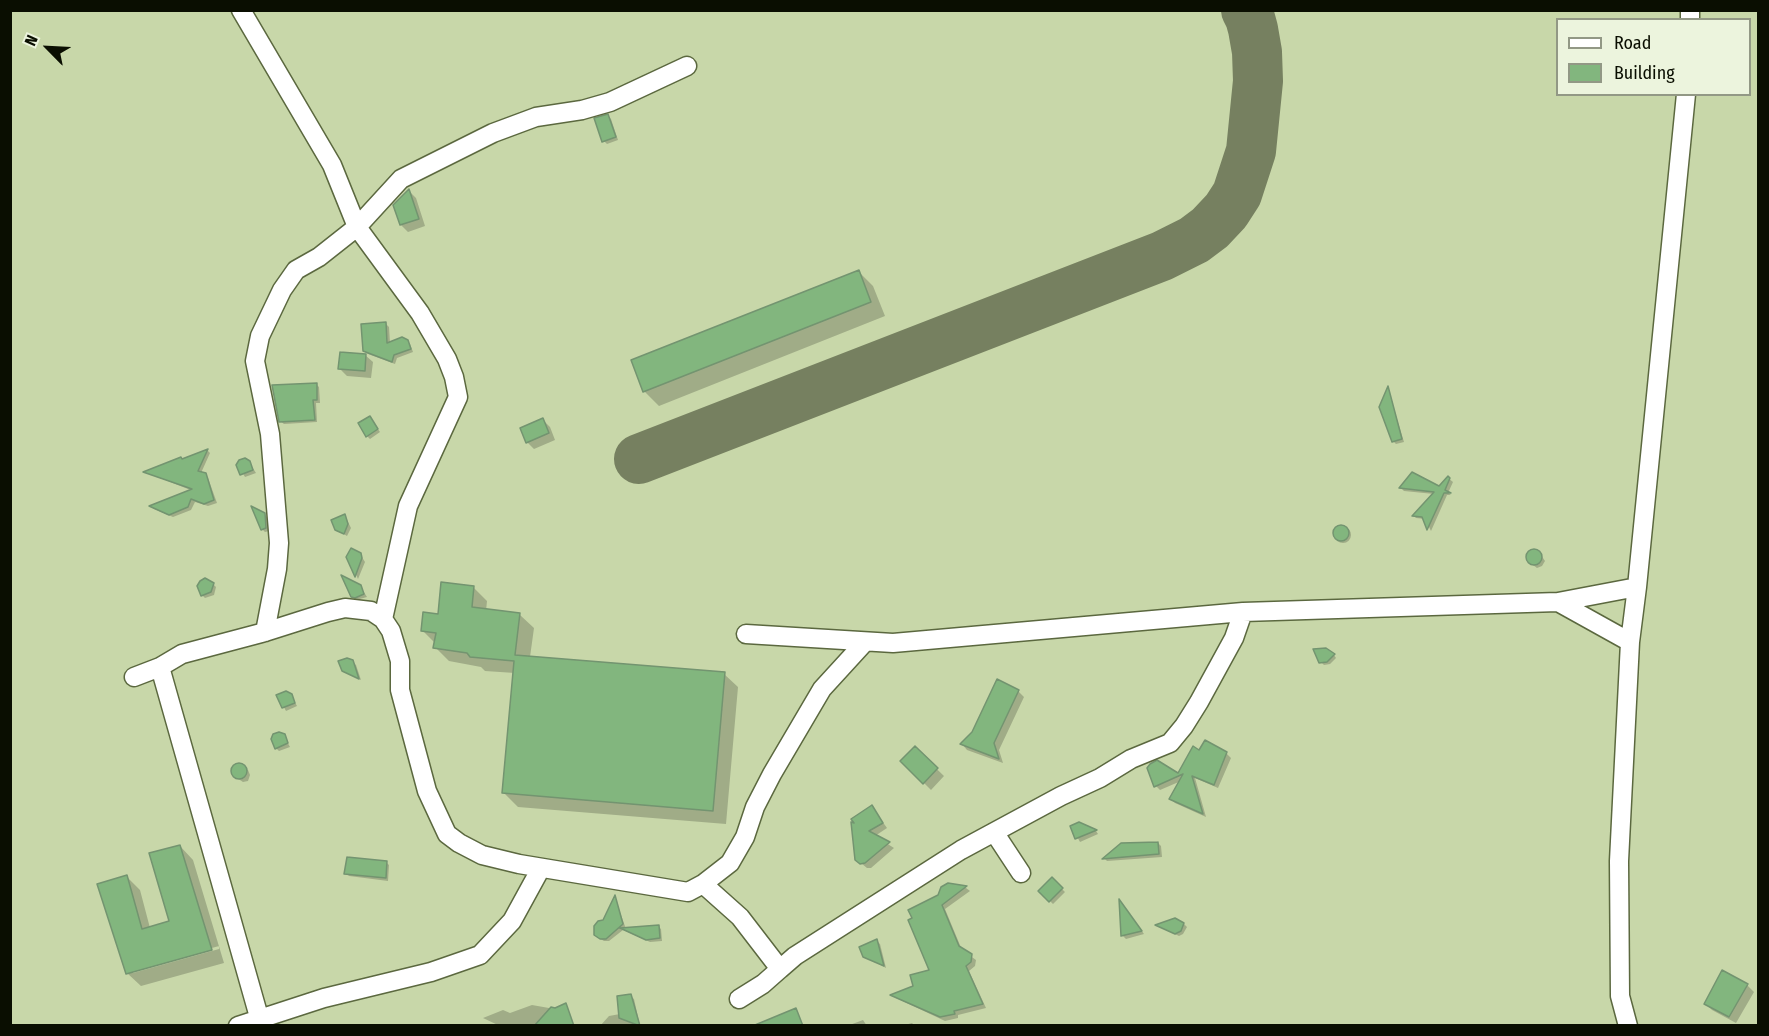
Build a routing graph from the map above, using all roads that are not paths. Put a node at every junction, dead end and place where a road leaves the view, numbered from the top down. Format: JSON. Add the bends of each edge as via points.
{"nodes":[{"id":1,"x":241,"y":10,"type":"edge"},
{"id":2,"x":687,"y":66,"type":"dead end"},
{"id":3,"x":1686,"y":96,"type":"edge"},
{"id":4,"x":357,"y":227,"type":"junction"},
{"id":5,"x":1637,"y":587,"type":"junction"},
{"id":6,"x":1558,"y":602,"type":"junction"},
{"id":7,"x":1243,"y":612,"type":"junction"},
{"id":8,"x":383,"y":619,"type":"junction"},
{"id":9,"x":265,"y":632,"type":"junction"},
{"id":10,"x":746,"y":634,"type":"dead end"},
{"id":11,"x":865,"y":642,"type":"junction"},
{"id":12,"x":1629,"y":642,"type":"junction"},
{"id":13,"x":160,"y":667,"type":"junction"},
{"id":14,"x":134,"y":677,"type":"dead end"},
{"id":15,"x":994,"y":832,"type":"junction"},
{"id":16,"x":541,"y":868,"type":"junction"},
{"id":17,"x":1021,"y":873,"type":"dead end"},
{"id":18,"x":703,"y":884,"type":"junction"},
{"id":19,"x":780,"y":969,"type":"junction"},
{"id":20,"x":739,"y":999,"type":"dead end"},
{"id":21,"x":260,"y":1017,"type":"junction"},
{"id":22,"x":238,"y":1026,"type":"edge"},
{"id":23,"x":1628,"y":1026,"type":"edge"}],
"edges":[{"from":1,"to":4,"type":"street","via":[[332,165]]},
{"from":2,"to":4,"type":"street","via":[[610,102],[536,117],[493,133],[401,179]]},
{"from":3,"to":5,"type":"street"},
{"from":4,"to":8,"type":"street","via":[[420,313],[447,360],[458,397],[408,506]]},
{"from":4,"to":9,"type":"street","via":[[296,270],[260,336],[255,361],[270,434],[279,543]]},
{"from":5,"to":6,"type":"street"},
{"from":5,"to":12,"type":"street"},
{"from":6,"to":7,"type":"street"},
{"from":6,"to":12,"type":"street"},
{"from":7,"to":11,"type":"street","via":[[892,643]]},
{"from":7,"to":15,"type":"street","via":[[1234,638],[1199,702],[1170,743],[1131,759]]},
{"from":8,"to":9,"type":"street","via":[[371,611],[345,608]]},
{"from":8,"to":16,"type":"street","via":[[400,661],[400,690],[427,790],[447,834],[482,855]]},
{"from":9,"to":13,"type":"street","via":[[182,654]]},
{"from":10,"to":11,"type":"street"},
{"from":11,"to":18,"type":"street","via":[[822,689],[772,774],[730,864]]},
{"from":12,"to":23,"type":"street","via":[[1619,861],[1620,996]]},
{"from":13,"to":14,"type":"street"},
{"from":13,"to":21,"type":"street"},
{"from":15,"to":17,"type":"street"},
{"from":15,"to":19,"type":"street"},
{"from":16,"to":18,"type":"street","via":[[688,892]]},
{"from":16,"to":21,"type":"street","via":[[512,921],[480,955],[431,972]]},
{"from":18,"to":19,"type":"street","via":[[740,917]]},
{"from":19,"to":20,"type":"street"},
{"from":21,"to":22,"type":"street"}]}
